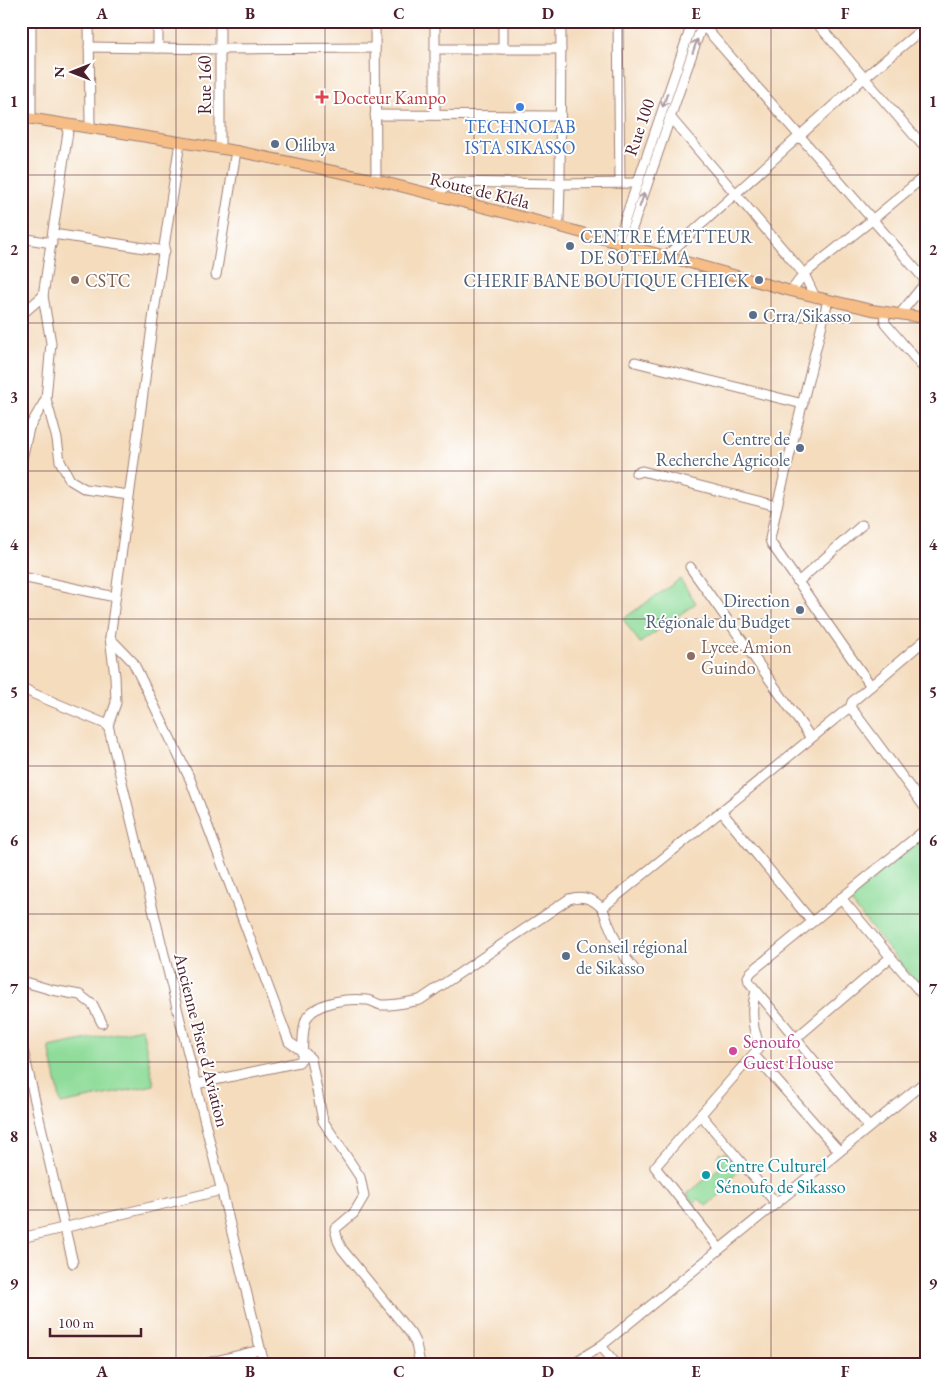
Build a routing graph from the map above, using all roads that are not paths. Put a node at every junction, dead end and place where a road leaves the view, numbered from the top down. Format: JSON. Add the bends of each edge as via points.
{"nodes":[{"id":1,"x":32,"y":21,"type":"edge"},
{"id":2,"x":89,"y":21,"type":"edge"},
{"id":3,"x":158,"y":21,"type":"edge"},
{"id":4,"x":220,"y":21,"type":"edge"},
{"id":5,"x":375,"y":21,"type":"edge"},
{"id":6,"x":435,"y":21,"type":"edge"},
{"id":7,"x":503,"y":21,"type":"edge"},
{"id":8,"x":561,"y":21,"type":"edge"},
{"id":9,"x":618,"y":21,"type":"edge"},
{"id":10,"x":815,"y":21,"type":"edge"},
{"id":11,"x":692,"y":22,"type":"edge"},
{"id":12,"x":703,"y":23,"type":"edge"},
{"id":13,"x":926,"y":26,"type":"edge"},
{"id":14,"x":89,"y":47,"type":"junction"},
{"id":15,"x":158,"y":48,"type":"junction"},
{"id":16,"x":375,"y":48,"type":"junction"},
{"id":17,"x":21,"y":49,"type":"edge"},
{"id":18,"x":31,"y":49,"type":"junction"},
{"id":19,"x":220,"y":49,"type":"junction"},
{"id":20,"x":435,"y":49,"type":"junction"},
{"id":21,"x":503,"y":49,"type":"junction"},
{"id":22,"x":561,"y":49,"type":"junction"},
{"id":23,"x":864,"y":78,"type":"junction"},
{"id":24,"x":375,"y":114,"type":"junction"},
{"id":25,"x":435,"y":115,"type":"junction"},
{"id":26,"x":560,"y":116,"type":"junction"},
{"id":27,"x":670,"y":117,"type":"junction"},
{"id":28,"x":26,"y":118,"type":"edge"},
{"id":29,"x":69,"y":124,"type":"junction"},
{"id":30,"x":90,"y":128,"type":"junction"},
{"id":31,"x":799,"y":137,"type":"junction"},
{"id":32,"x":180,"y":142,"type":"junction"},
{"id":33,"x":220,"y":149,"type":"junction"},
{"id":34,"x":926,"y":150,"type":"edge"},
{"id":35,"x":236,"y":151,"type":"junction"},
{"id":36,"x":926,"y":175,"type":"edge"},
{"id":37,"x":376,"y":180,"type":"junction"},
{"id":38,"x":620,"y":182,"type":"junction"},
{"id":39,"x":637,"y":183,"type":"junction"},
{"id":40,"x":560,"y":184,"type":"junction"},
{"id":41,"x":736,"y":193,"type":"junction"},
{"id":42,"x":436,"y":196,"type":"junction"},
{"id":43,"x":872,"y":220,"type":"junction"},
{"id":44,"x":557,"y":226,"type":"junction"},
{"id":45,"x":21,"y":238,"type":"edge"},
{"id":46,"x":53,"y":238,"type":"junction"},
{"id":47,"x":621,"y":245,"type":"junction"},
{"id":48,"x":165,"y":250,"type":"junction"},
{"id":49,"x":665,"y":257,"type":"junction"},
{"id":50,"x":804,"y":274,"type":"junction"},
{"id":51,"x":216,"y":275,"type":"dead end"},
{"id":52,"x":926,"y":282,"type":"edge"},
{"id":53,"x":791,"y":291,"type":"junction"},
{"id":54,"x":43,"y":296,"type":"junction"},
{"id":55,"x":815,"y":297,"type":"junction"},
{"id":56,"x":828,"y":300,"type":"junction"},
{"id":57,"x":884,"y":312,"type":"junction"},
{"id":58,"x":900,"y":314,"type":"junction"},
{"id":59,"x":21,"y":315,"type":"edge"},
{"id":60,"x":926,"y":318,"type":"edge"},
{"id":61,"x":635,"y":362,"type":"dead end"},
{"id":62,"x":926,"y":371,"type":"edge"},
{"id":63,"x":46,"y":399,"type":"junction"},
{"id":64,"x":803,"y":404,"type":"junction"},
{"id":65,"x":21,"y":463,"type":"edge"},
{"id":66,"x":636,"y":473,"type":"dead end"},
{"id":67,"x":129,"y":495,"type":"junction"},
{"id":68,"x":776,"y":506,"type":"junction"},
{"id":69,"x":862,"y":525,"type":"dead end"},
{"id":70,"x":690,"y":567,"type":"dead end"},
{"id":71,"x":21,"y":577,"type":"edge"},
{"id":72,"x":798,"y":582,"type":"junction"},
{"id":73,"x":115,"y":597,"type":"junction"},
{"id":74,"x":110,"y":638,"type":"junction"},
{"id":75,"x":926,"y":638,"type":"edge"},
{"id":76,"x":21,"y":686,"type":"edge"},
{"id":77,"x":871,"y":686,"type":"junction"},
{"id":78,"x":850,"y":708,"type":"junction"},
{"id":79,"x":108,"y":725,"type":"junction"},
{"id":80,"x":811,"y":738,"type":"junction"},
{"id":81,"x":926,"y":809,"type":"edge"},
{"id":82,"x":721,"y":811,"type":"junction"},
{"id":83,"x":925,"y":831,"type":"edge"},
{"id":84,"x":841,"y":898,"type":"junction"},
{"id":85,"x":602,"y":908,"type":"junction"},
{"id":86,"x":812,"y":922,"type":"junction"},
{"id":87,"x":892,"y":957,"type":"junction"},
{"id":88,"x":634,"y":969,"type":"dead end"},
{"id":89,"x":21,"y":981,"type":"edge"},
{"id":90,"x":756,"y":990,"type":"junction"},
{"id":91,"x":926,"y":999,"type":"edge"},
{"id":92,"x":102,"y":1022,"type":"dead end"},
{"id":93,"x":795,"y":1039,"type":"junction"},
{"id":94,"x":21,"y":1041,"type":"edge"},
{"id":95,"x":303,"y":1051,"type":"junction"},
{"id":96,"x":754,"y":1055,"type":"junction"},
{"id":97,"x":926,"y":1081,"type":"edge"},
{"id":98,"x":196,"y":1084,"type":"junction"},
{"id":99,"x":701,"y":1114,"type":"junction"},
{"id":100,"x":869,"y":1126,"type":"junction"},
{"id":101,"x":839,"y":1151,"type":"junction"},
{"id":102,"x":222,"y":1190,"type":"junction"},
{"id":103,"x":775,"y":1202,"type":"junction"},
{"id":104,"x":65,"y":1228,"type":"junction"},
{"id":105,"x":21,"y":1238,"type":"edge"},
{"id":106,"x":719,"y":1248,"type":"junction"},
{"id":107,"x":73,"y":1263,"type":"dead end"},
{"id":108,"x":601,"y":1346,"type":"junction"},
{"id":109,"x":260,"y":1350,"type":"junction"},
{"id":110,"x":203,"y":1364,"type":"edge"},
{"id":111,"x":264,"y":1364,"type":"edge"},
{"id":112,"x":420,"y":1364,"type":"edge"},
{"id":113,"x":572,"y":1364,"type":"edge"},
{"id":114,"x":616,"y":1364,"type":"edge"}],
"edges":[{"from":1,"to":18,"type":"street"},
{"from":2,"to":14,"type":"street"},
{"from":3,"to":15,"type":"street"},
{"from":4,"to":19,"type":"street","name":"Rue 160"},
{"from":5,"to":16,"type":"street"},
{"from":6,"to":20,"type":"street"},
{"from":7,"to":21,"type":"street"},
{"from":8,"to":22,"type":"street"},
{"from":9,"to":38,"type":"street"},
{"from":10,"to":23,"type":"street"},
{"from":11,"to":12,"type":"street"},
{"from":11,"to":39,"type":"street","name":"Rue 100","one_way":true},
{"from":27,"to":12,"type":"street","one_way":true},
{"from":12,"to":31,"type":"street"},
{"from":13,"to":23,"type":"street"},
{"from":14,"to":15,"type":"street"},
{"from":14,"to":30,"type":"street"},
{"from":15,"to":19,"type":"street"},
{"from":16,"to":19,"type":"street"},
{"from":16,"to":24,"type":"street"},
{"from":17,"to":18,"type":"street"},
{"from":18,"to":28,"type":"street"},
{"from":19,"to":33,"type":"street","name":"Rue 160"},
{"from":20,"to":21,"type":"street"},
{"from":20,"to":25,"type":"street"},
{"from":21,"to":22,"type":"street"},
{"from":22,"to":26,"type":"street"},
{"from":23,"to":31,"type":"street"},
{"from":23,"to":34,"type":"street"},
{"from":24,"to":25,"type":"street"},
{"from":24,"to":37,"type":"street"},
{"from":25,"to":26,"type":"street"},
{"from":26,"to":40,"type":"street"},
{"from":27,"to":41,"type":"street"},
{"from":47,"to":27,"type":"street","one_way":true},
{"from":28,"to":29,"type":"main road","name":"Route de Kléla"},
{"from":29,"to":30,"type":"main road","name":"Route de Kléla"},
{"from":29,"to":46,"type":"street"},
{"from":30,"to":32,"type":"main road","name":"Route de Kléla"},
{"from":31,"to":41,"type":"street"},
{"from":31,"to":43,"type":"street"},
{"from":32,"to":33,"type":"main road","name":"Route de Kléla"},
{"from":32,"to":48,"type":"street"},
{"from":33,"to":35,"type":"main road","name":"Route de Kléla"},
{"from":35,"to":37,"type":"main road","name":"Route de Kléla"},
{"from":35,"to":51,"type":"street"},
{"from":36,"to":43,"type":"street"},
{"from":37,"to":42,"type":"main road","name":"Route de Kléla"},
{"from":38,"to":39,"type":"street"},
{"from":38,"to":40,"type":"street"},
{"from":39,"to":47,"type":"street","name":"Rue 100"},
{"from":40,"to":42,"type":"street","via":[[455,182]]},
{"from":40,"to":44,"type":"street"},
{"from":41,"to":49,"type":"street"},
{"from":41,"to":50,"type":"street"},
{"from":42,"to":44,"type":"main road","name":"Route de Kléla"},
{"from":43,"to":50,"type":"street"},
{"from":43,"to":52,"type":"street"},
{"from":44,"to":47,"type":"main road","name":"Route de Kléla"},
{"from":45,"to":46,"type":"street"},
{"from":46,"to":48,"type":"street"},
{"from":46,"to":54,"type":"street"},
{"from":47,"to":49,"type":"main road","name":"Route de Kléla"},
{"from":48,"to":67,"type":"street"},
{"from":49,"to":53,"type":"main road","name":"Route de Kléla"},
{"from":50,"to":53,"type":"street"},
{"from":50,"to":55,"type":"street"},
{"from":52,"to":58,"type":"street"},
{"from":53,"to":55,"type":"main road","name":"Route de Kléla"},
{"from":54,"to":59,"type":"street"},
{"from":54,"to":63,"type":"street","via":[[51,343]]},
{"from":55,"to":56,"type":"main road","name":"Route de Kléla"},
{"from":56,"to":57,"type":"main road","name":"Route de Kléla"},
{"from":56,"to":64,"type":"street"},
{"from":57,"to":58,"type":"main road","name":"Route de Kléla"},
{"from":57,"to":62,"type":"street","via":[[885,323]]},
{"from":58,"to":60,"type":"main road","name":"Route de Kléla"},
{"from":61,"to":64,"type":"street"},
{"from":63,"to":65,"type":"street","via":[[29,428]]},
{"from":63,"to":67,"type":"street","via":[[60,461],[70,480],[85,489]]},
{"from":64,"to":68,"type":"street"},
{"from":66,"to":68,"type":"street","via":[[642,471]]},
{"from":67,"to":73,"type":"street"},
{"from":68,"to":72,"type":"street","via":[[770,539]]},
{"from":69,"to":72,"type":"street"},
{"from":70,"to":80,"type":"street"},
{"from":71,"to":73,"type":"street"},
{"from":72,"to":77,"type":"street"},
{"from":73,"to":74,"type":"street"},
{"from":74,"to":79,"type":"street","via":[[116,703]]},
{"from":74,"to":95,"type":"street","via":[[133,662],[190,779],[289,1042]]},
{"from":75,"to":77,"type":"street"},
{"from":76,"to":79,"type":"street"},
{"from":77,"to":78,"type":"street","via":[[852,702]]},
{"from":78,"to":80,"type":"street"},
{"from":78,"to":81,"type":"street"},
{"from":79,"to":98,"type":"street","name":"Ancienne Piste d'Aviation"},
{"from":80,"to":82,"type":"street"},
{"from":82,"to":85,"type":"street"},
{"from":82,"to":86,"type":"street"},
{"from":83,"to":84,"type":"street"},
{"from":84,"to":86,"type":"street"},
{"from":84,"to":87,"type":"street"},
{"from":85,"to":88,"type":"street","via":[[609,927]]},
{"from":85,"to":95,"type":"street","via":[[583,896],[569,899],[420,1000],[381,1005],[368,1000],[339,1000],[319,1008],[308,1016]]},
{"from":86,"to":90,"type":"street","via":[[749,974],[749,982]]},
{"from":87,"to":91,"type":"street"},
{"from":87,"to":93,"type":"street"},
{"from":89,"to":92,"type":"street","via":[[80,995],[93,1005]]},
{"from":90,"to":93,"type":"street"},
{"from":90,"to":96,"type":"street","via":[[752,1007],[759,1042]]},
{"from":93,"to":100,"type":"street"},
{"from":94,"to":104,"type":"street"},
{"from":95,"to":98,"type":"street","via":[[299,1062]]},
{"from":95,"to":112,"type":"street","via":[[311,1059],[323,1121],[360,1178],[364,1196],[354,1213],[335,1229],[338,1241],[412,1334]]},
{"from":96,"to":99,"type":"street"},
{"from":96,"to":101,"type":"street"},
{"from":97,"to":100,"type":"street"},
{"from":98,"to":102,"type":"street","name":"Ancienne Piste d'Aviation"},
{"from":99,"to":103,"type":"street"},
{"from":99,"to":106,"type":"street","via":[[655,1167]]},
{"from":100,"to":101,"type":"street"},
{"from":101,"to":103,"type":"street"},
{"from":102,"to":104,"type":"street"},
{"from":102,"to":109,"type":"street","name":"Ancienne Piste d'Aviation"},
{"from":103,"to":106,"type":"street"},
{"from":104,"to":105,"type":"street"},
{"from":104,"to":107,"type":"street"},
{"from":106,"to":108,"type":"street"},
{"from":108,"to":113,"type":"street"},
{"from":108,"to":114,"type":"street"},
{"from":109,"to":110,"type":"street"},
{"from":109,"to":111,"type":"street","name":"Ancienne Piste d'Aviation"}]}
